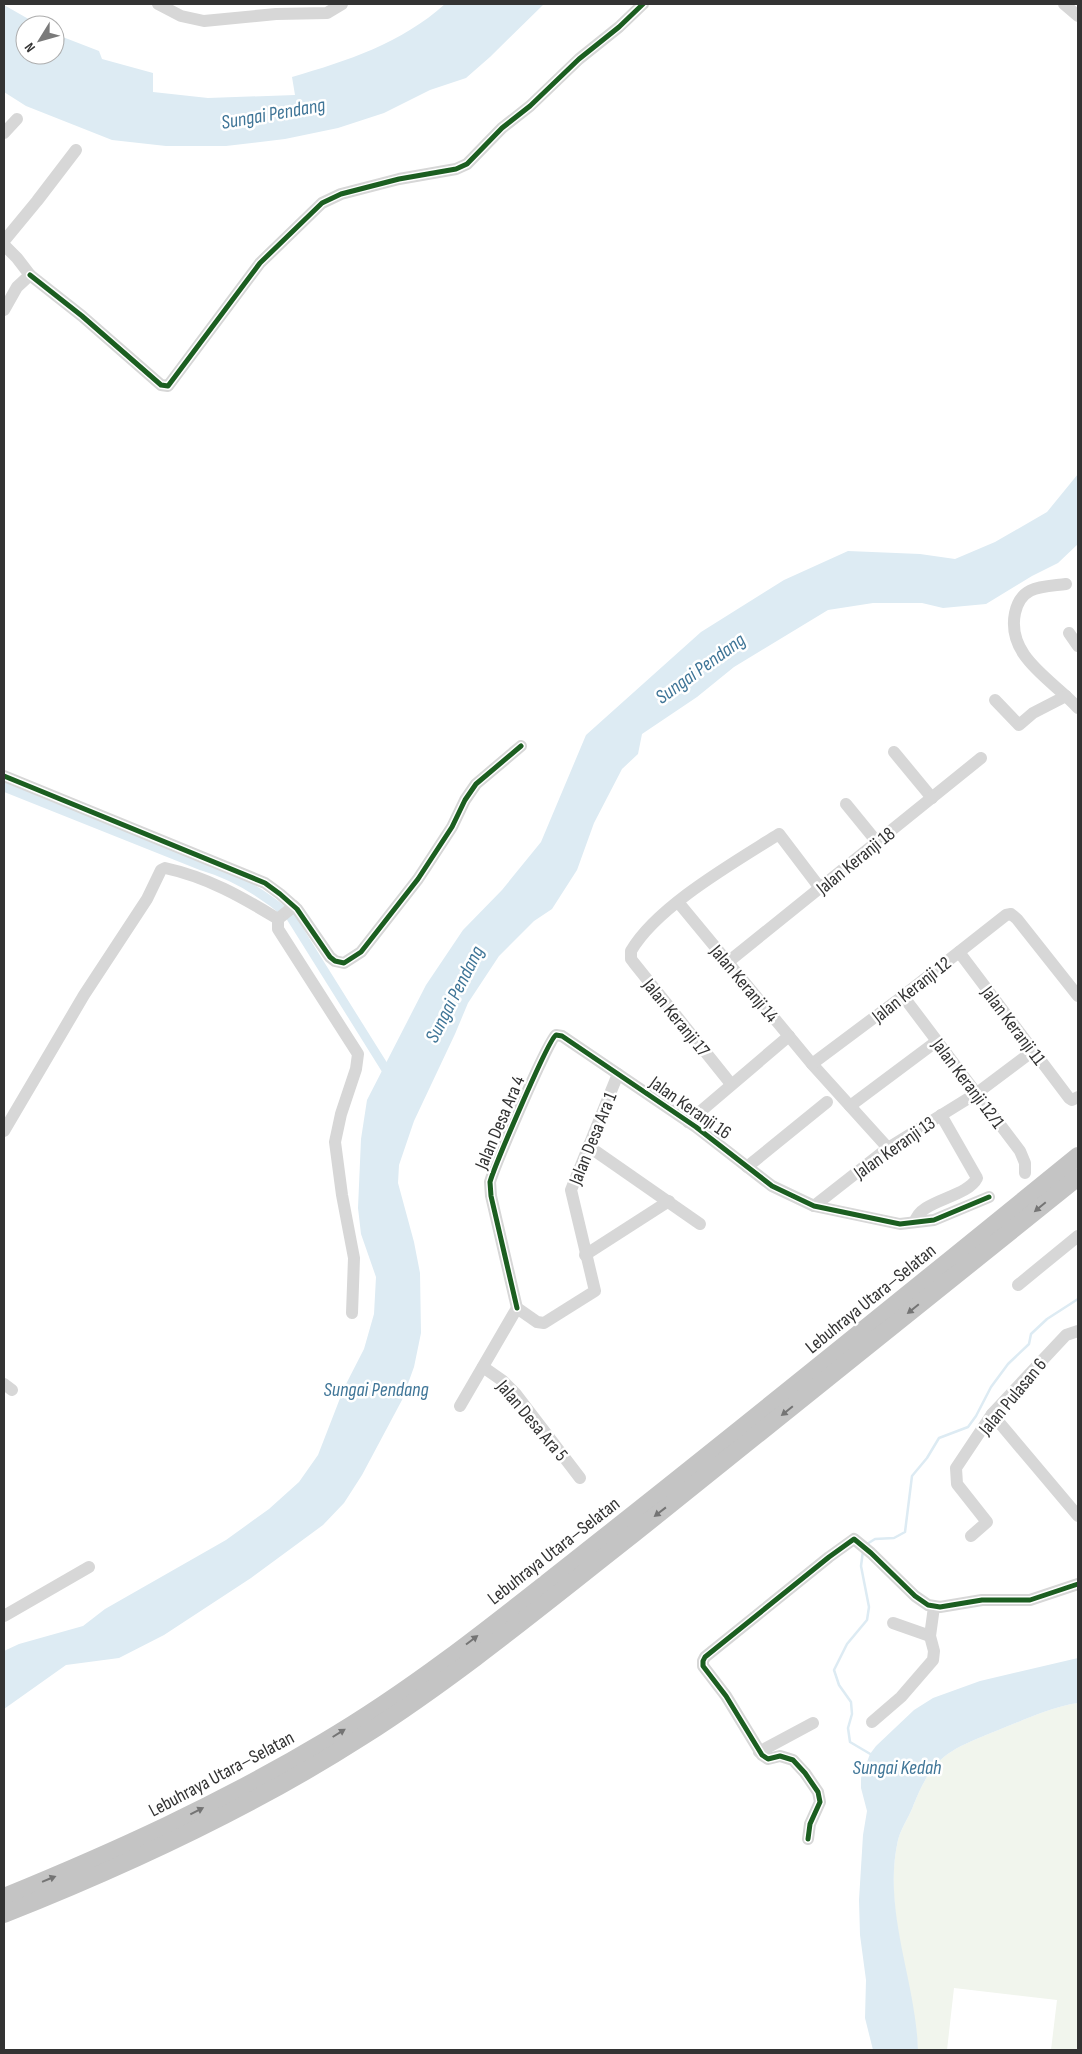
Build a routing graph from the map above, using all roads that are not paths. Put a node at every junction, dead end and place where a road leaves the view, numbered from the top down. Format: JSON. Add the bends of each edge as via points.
{"nodes":[{"id":1,"x":158,"y":4,"type":"edge"},
{"id":2,"x":342,"y":4,"type":"edge"},
{"id":3,"x":643,"y":4,"type":"edge"},
{"id":4,"x":1064,"y":4,"type":"edge"},
{"id":5,"x":1078,"y":16,"type":"edge"},
{"id":6,"x":17,"y":119,"type":"dead end"},
{"id":7,"x":4,"y":133,"type":"edge"},
{"id":8,"x":76,"y":150,"type":"dead end"},
{"id":9,"x":4,"y":243,"type":"edge"},
{"id":10,"x":30,"y":274,"type":"junction"},
{"id":11,"x":4,"y":310,"type":"edge"},
{"id":12,"x":1066,"y":584,"type":"dead end"},
{"id":13,"x":1069,"y":634,"type":"dead end"},
{"id":14,"x":1078,"y":646,"type":"edge"},
{"id":15,"x":1066,"y":696,"type":"junction"},
{"id":16,"x":995,"y":700,"type":"dead end"},
{"id":17,"x":1078,"y":708,"type":"edge"},
{"id":18,"x":521,"y":746,"type":"dead end"},
{"id":19,"x":894,"y":752,"type":"dead end"},
{"id":20,"x":981,"y":758,"type":"dead end"},
{"id":21,"x":4,"y":776,"type":"edge"},
{"id":22,"x":932,"y":798,"type":"junction"},
{"id":23,"x":846,"y":804,"type":"dead end"},
{"id":24,"x":878,"y":842,"type":"junction"},
{"id":25,"x":820,"y":888,"type":"junction"},
{"id":26,"x":678,"y":902,"type":"junction"},
{"id":27,"x":285,"y":913,"type":"junction"},
{"id":28,"x":959,"y":952,"type":"junction"},
{"id":29,"x":728,"y":962,"type":"junction"},
{"id":30,"x":903,"y":996,"type":"junction"},
{"id":31,"x":1078,"y":996,"type":"edge"},
{"id":32,"x":789,"y":1036,"type":"junction"},
{"id":33,"x":552,"y":1038,"type":"joint"},
{"id":34,"x":937,"y":1042,"type":"junction"},
{"id":35,"x":1033,"y":1051,"type":"junction"},
{"id":36,"x":812,"y":1064,"type":"junction"},
{"id":37,"x":618,"y":1074,"type":"junction"},
{"id":38,"x":731,"y":1084,"type":"junction"},
{"id":39,"x":977,"y":1093,"type":"junction"},
{"id":40,"x":1074,"y":1097,"type":"edge"},
{"id":41,"x":827,"y":1102,"type":"dead end"},
{"id":42,"x":850,"y":1106,"type":"junction"},
{"id":43,"x":941,"y":1115,"type":"junction"},
{"id":44,"x":688,"y":1122,"type":"junction"},
{"id":45,"x":4,"y":1131,"type":"edge"},
{"id":46,"x":588,"y":1146,"type":"junction"},
{"id":47,"x":888,"y":1148,"type":"junction"},
{"id":48,"x":1078,"y":1156,"type":"edge"},
{"id":49,"x":748,"y":1167,"type":"junction"},
{"id":50,"x":1025,"y":1173,"type":"dead end"},
{"id":51,"x":1078,"y":1177,"type":"edge"},
{"id":52,"x":989,"y":1198,"type":"dead end"},
{"id":53,"x":669,"y":1201,"type":"junction"},
{"id":54,"x":814,"y":1206,"type":"junction"},
{"id":55,"x":915,"y":1222,"type":"junction"},
{"id":56,"x":700,"y":1224,"type":"dead end"},
{"id":57,"x":1078,"y":1236,"type":"edge"},
{"id":58,"x":585,"y":1256,"type":"junction"},
{"id":59,"x":1018,"y":1285,"type":"dead end"},
{"id":60,"x":517,"y":1308,"type":"junction"},
{"id":61,"x":352,"y":1313,"type":"dead end"},
{"id":62,"x":1078,"y":1331,"type":"edge"},
{"id":63,"x":483,"y":1367,"type":"junction"},
{"id":64,"x":460,"y":1406,"type":"dead end"},
{"id":65,"x":992,"y":1414,"type":"junction"},
{"id":66,"x":580,"y":1478,"type":"dead end"},
{"id":67,"x":1078,"y":1516,"type":"edge"},
{"id":68,"x":971,"y":1536,"type":"dead end"},
{"id":69,"x":89,"y":1567,"type":"dead end"},
{"id":70,"x":1078,"y":1584,"type":"edge"},
{"id":71,"x":934,"y":1607,"type":"junction"},
{"id":72,"x":4,"y":1616,"type":"edge"},
{"id":73,"x":893,"y":1623,"type":"dead end"},
{"id":74,"x":930,"y":1636,"type":"junction"},
{"id":75,"x":872,"y":1722,"type":"dead end"},
{"id":76,"x":813,"y":1723,"type":"dead end"},
{"id":77,"x":759,"y":1752,"type":"junction"},
{"id":78,"x":808,"y":1838,"type":"dead end"},
{"id":79,"x":4,"y":1897,"type":"edge"},
{"id":80,"x":4,"y":1914,"type":"edge"}],
"edges":[{"from":1,"to":2,"type":"street","via":[[181,16],[204,21],[327,13]]},
{"from":3,"to":10,"type":"street","via":[[502,128],[467,164],[340,194],[316,208],[249,275],[168,386],[161,385]]},
{"from":4,"to":5,"type":"street"},
{"from":6,"to":7,"type":"street"},
{"from":8,"to":9,"type":"street"},
{"from":9,"to":10,"type":"street"},
{"from":10,"to":11,"type":"street","via":[[17,287]]},
{"from":12,"to":15,"type":"street","via":[[1031,590],[1023,595],[1013,626],[1016,642],[1026,658]]},
{"from":13,"to":14,"type":"street"},
{"from":15,"to":16,"type":"street","via":[[1019,724]]},
{"from":15,"to":17,"type":"street"},
{"from":18,"to":27,"type":"street","via":[[476,784],[418,879],[367,945],[350,961],[339,963],[330,957]]},
{"from":19,"to":22,"type":"street"},
{"from":20,"to":22,"type":"street","name":"Jalan Keranji 18"},
{"from":21,"to":27,"type":"street","via":[[251,876],[272,888]]},
{"from":22,"to":24,"type":"street","name":"Jalan Keranji 18"},
{"from":23,"to":24,"type":"street"},
{"from":24,"to":25,"type":"street","name":"Jalan Keranji 18"},
{"from":25,"to":26,"type":"street","via":[[780,834],[706,880]]},
{"from":25,"to":29,"type":"street","name":"Jalan Keranji 18"},
{"from":26,"to":29,"type":"street","name":"Jalan Keranji 14"},
{"from":26,"to":38,"type":"street","name":"Jalan Keranji 17","via":[[650,926],[630,955]]},
{"from":27,"to":45,"type":"street","via":[[182,873],[163,869]]},
{"from":27,"to":61,"type":"street","via":[[277,925],[282,935],[358,1054],[335,1142],[354,1258]]},
{"from":28,"to":30,"type":"street","name":"Jalan Keranji 12"},
{"from":28,"to":31,"type":"street","name":"Jalan Keranji 12","via":[[1008,914],[1014,916]]},
{"from":28,"to":35,"type":"street","name":"Jalan Keranji 11"},
{"from":29,"to":32,"type":"street","name":"Jalan Keranji 14"},
{"from":30,"to":34,"type":"street","name":"Jalan Keranji 12/1"},
{"from":30,"to":36,"type":"street","name":"Jalan Keranji 12"},
{"from":32,"to":36,"type":"street","name":"Jalan Keranji 14"},
{"from":32,"to":38,"type":"street"},
{"from":33,"to":37,"type":"street","name":"Jalan Keranji 16","via":[[556,1034],[562,1036]]},
{"from":33,"to":60,"type":"street","name":"Jalan Desa Ara 4","via":[[490,1182]]},
{"from":34,"to":39,"type":"street","name":"Jalan Keranji 12/1"},
{"from":34,"to":42,"type":"street"},
{"from":35,"to":39,"type":"street","name":"Jalan Keranji 13"},
{"from":35,"to":40,"type":"street","name":"Jalan Keranji 11"},
{"from":36,"to":42,"type":"street","name":"Jalan Keranji 14"},
{"from":37,"to":44,"type":"street","name":"Jalan Keranji 16"},
{"from":37,"to":46,"type":"street","name":"Jalan Desa Ara 1"},
{"from":38,"to":44,"type":"street"},
{"from":39,"to":43,"type":"street","name":"Jalan Keranji 13"},
{"from":39,"to":50,"type":"street","name":"Jalan Keranji 12/1","via":[[1020,1151]]},
{"from":41,"to":49,"type":"street"},
{"from":42,"to":47,"type":"street","name":"Jalan Keranji 14"},
{"from":43,"to":47,"type":"street","name":"Jalan Keranji 13"},
{"from":43,"to":55,"type":"street","via":[[977,1178],[970,1188],[924,1210]]},
{"from":44,"to":49,"type":"street","name":"Jalan Keranji 16"},
{"from":46,"to":53,"type":"street"},
{"from":46,"to":58,"type":"street","name":"Jalan Desa Ara 1","via":[[571,1190]]},
{"from":47,"to":54,"type":"street","name":"Jalan Keranji 13"},
{"from":79,"to":48,"type":"highway","name":"Lebuhraya Utara–Selatan","one_way":true,"via":[[125,1846],[223,1798],[325,1742],[395,1697],[512,1611],[691,1470]]},
{"from":49,"to":54,"type":"street","name":"Jalan Keranji 16","via":[[779,1190]]},
{"from":51,"to":80,"type":"highway","name":"Lebuhraya Utara–Selatan","one_way":true,"via":[[552,1598],[395,1715],[318,1763],[219,1817],[104,1872]]},
{"from":52,"to":55,"type":"street","name":"Jalan Keranji 16","via":[[941,1218]]},
{"from":53,"to":56,"type":"street"},
{"from":53,"to":58,"type":"street"},
{"from":54,"to":55,"type":"street","name":"Jalan Keranji 16","via":[[900,1224]]},
{"from":57,"to":59,"type":"street"},
{"from":58,"to":60,"type":"street","name":"Jalan Desa Ara 1","via":[[595,1291],[544,1323],[537,1322]]},
{"from":60,"to":63,"type":"street"},
{"from":62,"to":65,"type":"street","name":"Jalan Pulasan 6","via":[[1066,1335]]},
{"from":63,"to":64,"type":"street"},
{"from":63,"to":66,"type":"street","name":"Jalan Desa Ara 5","via":[[515,1393]]},
{"from":65,"to":67,"type":"street"},
{"from":65,"to":68,"type":"street","name":"Jalan Pulasan 6","via":[[956,1468],[957,1484],[987,1522]]},
{"from":69,"to":72,"type":"street"},
{"from":70,"to":71,"type":"street","via":[[1030,1600],[982,1600]]},
{"from":71,"to":74,"type":"street"},
{"from":71,"to":77,"type":"street","via":[[915,1596],[854,1540],[703,1659],[704,1668],[731,1704]]},
{"from":73,"to":74,"type":"street"},
{"from":74,"to":75,"type":"street","via":[[934,1651],[931,1664],[896,1702]]},
{"from":76,"to":77,"type":"street"},
{"from":77,"to":78,"type":"street","via":[[768,1759],[780,1756],[793,1760],[818,1792],[820,1802],[810,1824]]}]}
